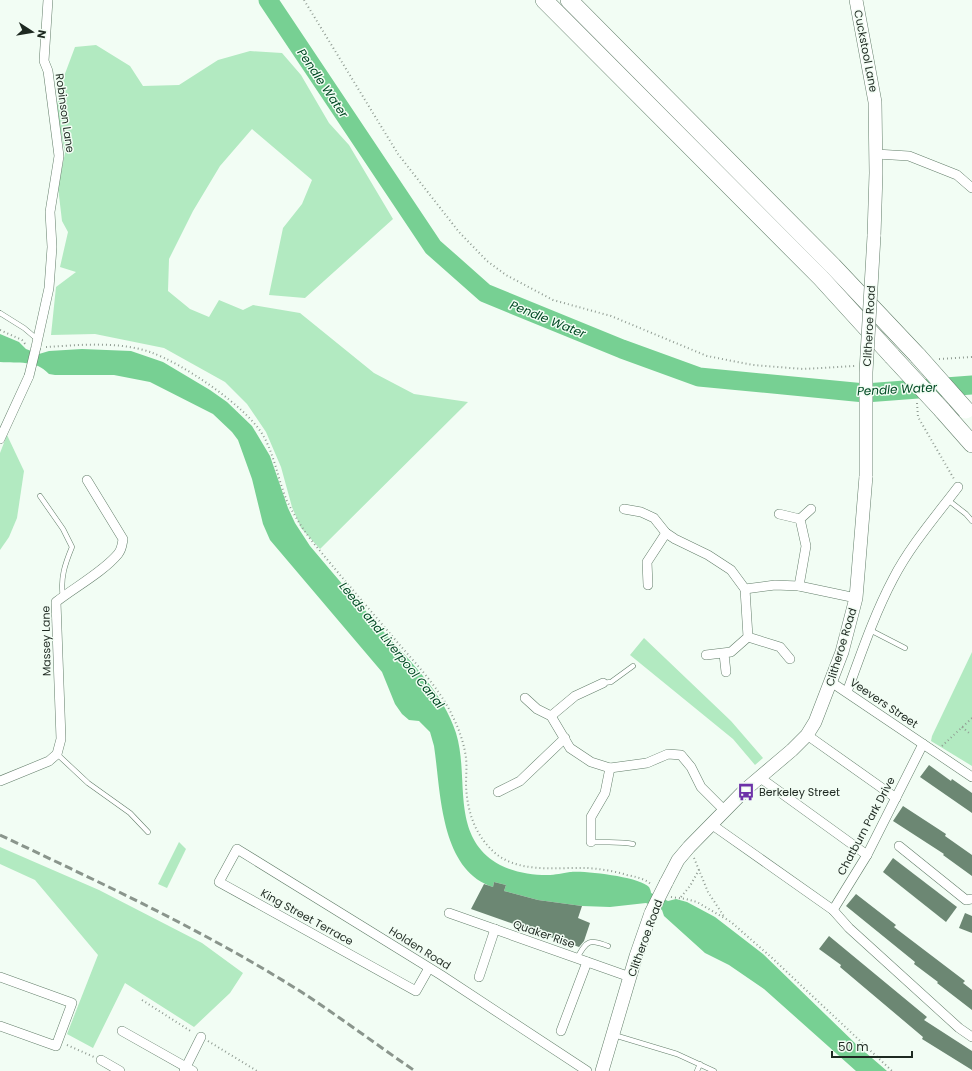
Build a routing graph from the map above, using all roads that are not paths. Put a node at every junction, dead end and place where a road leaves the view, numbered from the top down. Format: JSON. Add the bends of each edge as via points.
{"nodes":[{"id":1,"x":48,"y":0,"type":"edge"},
{"id":2,"x":544,"y":0,"type":"edge"},
{"id":3,"x":570,"y":0,"type":"edge"},
{"id":4,"x":856,"y":0,"type":"edge"},
{"id":5,"x":875,"y":102,"type":"joint"},
{"id":6,"x":876,"y":154,"type":"junction"},
{"id":7,"x":972,"y":188,"type":"edge"},
{"id":8,"x":0,"y":313,"type":"edge"},
{"id":9,"x":36,"y":345,"type":"junction"},
{"id":10,"x":969,"y":414,"type":"edge"},
{"id":11,"x":0,"y":439,"type":"edge"},
{"id":12,"x":972,"y":444,"type":"edge"},
{"id":13,"x":87,"y":480,"type":"dead end"},
{"id":14,"x":958,"y":487,"type":"road end"},
{"id":15,"x":40,"y":496,"type":"dead end"},
{"id":16,"x":948,"y":500,"type":"junction"},
{"id":17,"x":624,"y":509,"type":"dead end"},
{"id":18,"x":811,"y":509,"type":"dead end"},
{"id":19,"x":779,"y":514,"type":"dead end"},
{"id":20,"x":800,"y":519,"type":"junction"},
{"id":21,"x":972,"y":521,"type":"edge"},
{"id":22,"x":666,"y":533,"type":"junction"},
{"id":23,"x":648,"y":585,"type":"dead end"},
{"id":24,"x":799,"y":586,"type":"junction"},
{"id":25,"x":745,"y":589,"type":"junction"},
{"id":26,"x":63,"y":597,"type":"junction"},
{"id":27,"x":856,"y":598,"type":"junction"},
{"id":28,"x":870,"y":630,"type":"junction"},
{"id":29,"x":748,"y":637,"type":"junction"},
{"id":30,"x":905,"y":648,"type":"dead end"},
{"id":31,"x":724,"y":654,"type":"junction"},
{"id":32,"x":706,"y":655,"type":"dead end"},
{"id":33,"x":790,"y":659,"type":"dead end"},
{"id":34,"x":632,"y":666,"type":"dead end"},
{"id":35,"x":726,"y":672,"type":"dead end"},
{"id":36,"x":831,"y":682,"type":"junction"},
{"id":37,"x":603,"y":683,"type":"joint"},
{"id":38,"x":847,"y":692,"type":"junction"},
{"id":39,"x":525,"y":698,"type":"dead end"},
{"id":40,"x":551,"y":716,"type":"junction"},
{"id":41,"x":807,"y":735,"type":"junction"},
{"id":42,"x":565,"y":738,"type":"junction"},
{"id":43,"x":923,"y":744,"type":"junction"},
{"id":44,"x":57,"y":754,"type":"junction"},
{"id":45,"x":610,"y":768,"type":"junction"},
{"id":46,"x":759,"y":777,"type":"junction"},
{"id":47,"x":972,"y":777,"type":"edge"},
{"id":48,"x":0,"y":781,"type":"edge"},
{"id":49,"x":498,"y":792,"type":"dead end"},
{"id":50,"x":896,"y":798,"type":"junction"},
{"id":51,"x":724,"y":810,"type":"junction"},
{"id":52,"x":710,"y":824,"type":"junction"},
{"id":53,"x":148,"y":832,"type":"dead end"},
{"id":54,"x":591,"y":842,"type":"joint"},
{"id":55,"x":633,"y":844,"type":"dead end"},
{"id":56,"x":899,"y":846,"type":"dead end"},
{"id":57,"x":237,"y":849,"type":"joint"},
{"id":58,"x":867,"y":855,"type":"junction"},
{"id":59,"x":972,"y":899,"type":"edge"},
{"id":60,"x":833,"y":910,"type":"junction"},
{"id":61,"x":449,"y":913,"type":"dead end"},
{"id":62,"x":495,"y":929,"type":"junction"},
{"id":63,"x":608,"y":946,"type":"dead end"},
{"id":64,"x":577,"y":958,"type":"junction"},
{"id":65,"x":587,"y":962,"type":"junction"},
{"id":66,"x":429,"y":968,"type":"junction"},
{"id":67,"x":0,"y":977,"type":"edge"},
{"id":68,"x":479,"y":977,"type":"dead end"},
{"id":69,"x":630,"y":977,"type":"junction"},
{"id":70,"x":0,"y":1026,"type":"edge"},
{"id":71,"x":122,"y":1031,"type":"dead end"},
{"id":72,"x":561,"y":1031,"type":"dead end"},
{"id":73,"x":612,"y":1034,"type":"junction"},
{"id":74,"x":201,"y":1037,"type":"dead end"},
{"id":75,"x":972,"y":1037,"type":"edge"},
{"id":76,"x":101,"y":1060,"type":"road end"},
{"id":77,"x":700,"y":1064,"type":"junction"},
{"id":78,"x":188,"y":1070,"type":"edge"},
{"id":79,"x":120,"y":1071,"type":"edge"},
{"id":80,"x":587,"y":1071,"type":"edge"},
{"id":81,"x":602,"y":1071,"type":"edge"},
{"id":82,"x":697,"y":1071,"type":"edge"},
{"id":83,"x":714,"y":1071,"type":"edge"}],
"edges":[{"from":1,"to":9,"type":"street","name":"Robinson Lane","via":[[44,61],[48,71],[59,156],[50,212],[52,247],[49,288]]},
{"from":2,"to":12,"type":"highway","bridge":true,"via":[[815,273]]},
{"from":3,"to":10,"type":"highway","bridge":true,"via":[[833,266]]},
{"from":4,"to":5,"type":"main road","name":"Cuckstool Lane"},
{"from":5,"to":6,"type":"main road","name":"Clitheroe Road"},
{"from":6,"to":7,"type":"street","via":[[910,156],[957,175]]},
{"from":6,"to":27,"type":"main road","name":"Clitheroe Road","bridge":true,"via":[[866,372],[866,476]]},
{"from":8,"to":9,"type":"lane","via":[[24,328]]},
{"from":9,"to":11,"type":"street","name":"Robinson Lane","bridge":true,"via":[[28,376]]},
{"from":13,"to":26,"type":"street","name":"Massey Lane","via":[[123,539],[122,548],[99,570]]},
{"from":14,"to":16,"type":"street","name":"Clitheroe Road"},
{"from":15,"to":26,"type":"lane","via":[[72,547],[63,569]]},
{"from":16,"to":21,"type":"lane"},
{"from":16,"to":28,"type":"street","name":"Clitheroe Road","via":[[920,536],[893,578]]},
{"from":17,"to":22,"type":"street","via":[[641,512],[654,518]]},
{"from":18,"to":20,"type":"street"},
{"from":19,"to":20,"type":"street"},
{"from":20,"to":24,"type":"street","via":[[806,546]]},
{"from":22,"to":23,"type":"street","via":[[647,562]]},
{"from":22,"to":25,"type":"street","via":[[730,570]]},
{"from":24,"to":25,"type":"street","via":[[775,585]]},
{"from":24,"to":27,"type":"street"},
{"from":25,"to":29,"type":"street"},
{"from":26,"to":44,"type":"street","name":"Massey Lane","via":[[56,602],[61,740]]},
{"from":27,"to":36,"type":"main road","name":"Clitheroe Road"},
{"from":28,"to":30,"type":"lane"},
{"from":28,"to":38,"type":"street","name":"Clitheroe Road"},
{"from":29,"to":31,"type":"street","via":[[731,652]]},
{"from":29,"to":33,"type":"street","via":[[780,647]]},
{"from":31,"to":32,"type":"street"},
{"from":31,"to":35,"type":"street"},
{"from":34,"to":37,"type":"lane","via":[[610,682]]},
{"from":36,"to":38,"type":"street","name":"Veevers Street"},
{"from":36,"to":41,"type":"main road","name":"Clitheroe Road"},
{"from":37,"to":40,"type":"street","via":[[575,696]]},
{"from":38,"to":43,"type":"street","name":"Veevers Street"},
{"from":39,"to":40,"type":"street","via":[[537,709]]},
{"from":40,"to":42,"type":"street"},
{"from":41,"to":46,"type":"main road","name":"Clitheroe Road"},
{"from":41,"to":50,"type":"street"},
{"from":42,"to":45,"type":"street","via":[[570,748],[591,762]]},
{"from":42,"to":49,"type":"street","via":[[520,781]]},
{"from":43,"to":47,"type":"street"},
{"from":43,"to":50,"type":"street","name":"Chatburn Park Drive"},
{"from":44,"to":48,"type":"street","via":[[49,761]]},
{"from":44,"to":53,"type":"lane","via":[[88,783],[130,813]]},
{"from":45,"to":51,"type":"street","via":[[646,763],[668,754],[681,756],[691,767],[701,788]]},
{"from":45,"to":54,"type":"street","via":[[605,793],[591,817]]},
{"from":46,"to":51,"type":"main road","name":"Clitheroe Road"},
{"from":46,"to":58,"type":"street"},
{"from":50,"to":58,"type":"street","name":"Chatburn Park Drive"},
{"from":51,"to":52,"type":"main road","name":"Clitheroe Road"},
{"from":52,"to":60,"type":"street"},
{"from":52,"to":69,"type":"main road","name":"Clitheroe Road","bridge":true,"via":[[678,860],[651,913]]},
{"from":54,"to":55,"type":"lane"},
{"from":56,"to":59,"type":"street","via":[[966,900]]},
{"from":57,"to":66,"type":"street","name":"Holden Road"},
{"from":57,"to":66,"type":"street","name":"King Street Terrace","via":[[219,882],[416,991]]},
{"from":58,"to":60,"type":"street","name":"Chatburn Park Drive"},
{"from":60,"to":75,"type":"street","via":[[860,938]]},
{"from":61,"to":62,"type":"street","name":"Quaker Rise"},
{"from":62,"to":64,"type":"street","name":"Quaker Rise"},
{"from":62,"to":68,"type":"street"},
{"from":63,"to":64,"type":"lane","via":[[593,941],[587,943]]},
{"from":64,"to":65,"type":"street","name":"Quaker Rise"},
{"from":65,"to":69,"type":"street","name":"Quaker Rise"},
{"from":65,"to":72,"type":"street"},
{"from":66,"to":80,"type":"street","name":"Holden Road"},
{"from":67,"to":70,"type":"street","via":[[72,1003],[56,1046]]},
{"from":69,"to":73,"type":"main road","name":"Clitheroe Road"},
{"from":71,"to":78,"type":"street"},
{"from":73,"to":77,"type":"lane","via":[[677,1054]]},
{"from":73,"to":81,"type":"main road","name":"Clitheroe Road"},
{"from":74,"to":78,"type":"street"},
{"from":76,"to":79,"type":"street"},
{"from":77,"to":82,"type":"lane"},
{"from":77,"to":83,"type":"lane"}]}
